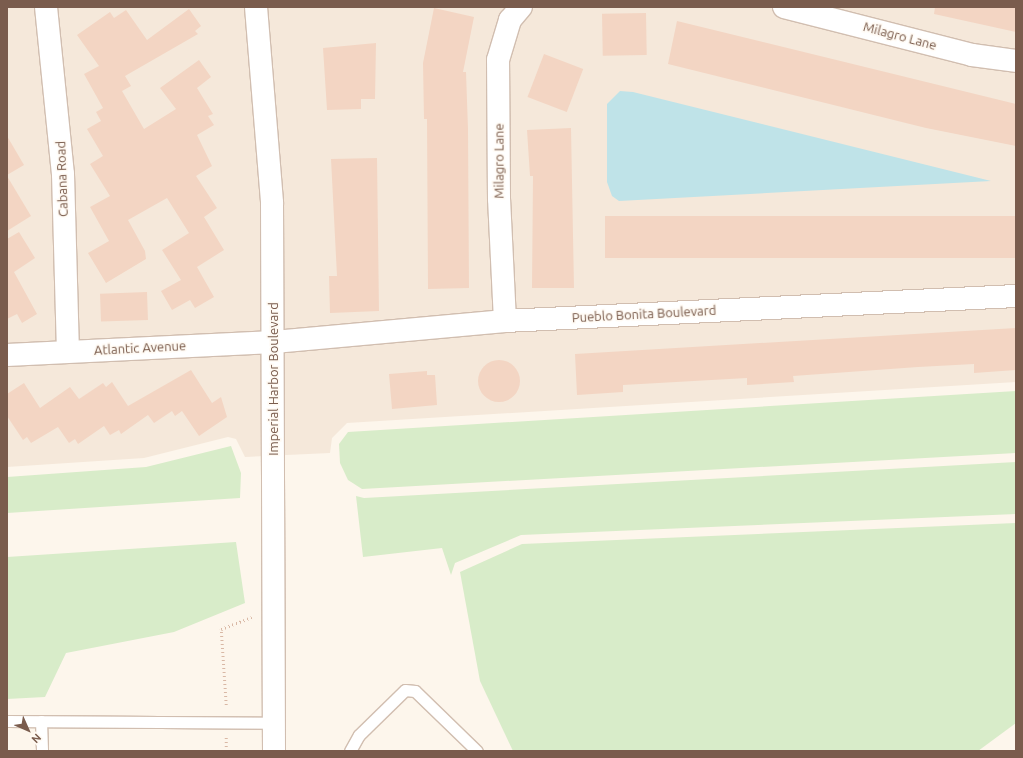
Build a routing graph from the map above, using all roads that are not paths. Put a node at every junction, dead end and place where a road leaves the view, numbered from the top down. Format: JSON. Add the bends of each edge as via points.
{"nodes":[{"id":1,"x":46,"y":7,"type":"edge"},
{"id":2,"x":256,"y":7,"type":"edge"},
{"id":3,"x":521,"y":7,"type":"edge"},
{"id":4,"x":784,"y":7,"type":"edge"},
{"id":5,"x":1016,"y":61,"type":"edge"},
{"id":6,"x":1016,"y":296,"type":"edge"},
{"id":7,"x":505,"y":321,"type":"junction"},
{"id":8,"x":274,"y":342,"type":"junction"},
{"id":9,"x":68,"y":352,"type":"junction"},
{"id":10,"x":7,"y":355,"type":"edge"},
{"id":11,"x":7,"y":721,"type":"edge"},
{"id":12,"x":41,"y":721,"type":"junction"},
{"id":13,"x":274,"y":723,"type":"junction"},
{"id":14,"x":42,"y":751,"type":"edge"},
{"id":15,"x":274,"y":751,"type":"edge"},
{"id":16,"x":350,"y":751,"type":"edge"},
{"id":17,"x":477,"y":751,"type":"edge"}],
"edges":[{"from":1,"to":9,"type":"street","name":"Cabana Road","via":[[63,174]]},
{"from":2,"to":8,"type":"street","name":"Imperial Harbor Boulevard","via":[[272,203]]},
{"from":3,"to":7,"type":"street","name":"Milagro Lane","via":[[510,20],[498,60],[499,199]]},
{"from":4,"to":5,"type":"street","name":"Milagro Lane","via":[[972,55]]},
{"from":6,"to":7,"type":"street","name":"Pueblo Bonita Boulevard"},
{"from":7,"to":8,"type":"street","name":"Pueblo Bonita Boulevard"},
{"from":8,"to":9,"type":"street","name":"Atlantic Avenue"},
{"from":8,"to":13,"type":"street","name":"Imperial Harbor Boulevard"},
{"from":9,"to":10,"type":"street","name":"Atlantic Avenue"},
{"from":11,"to":12,"type":"lane"},
{"from":12,"to":13,"type":"lane"},
{"from":12,"to":14,"type":"lane"},
{"from":13,"to":15,"type":"street","name":"Imperial Harbor Boulevard"},
{"from":16,"to":17,"type":"lane","via":[[380,711],[405,690],[415,691]]}]}
